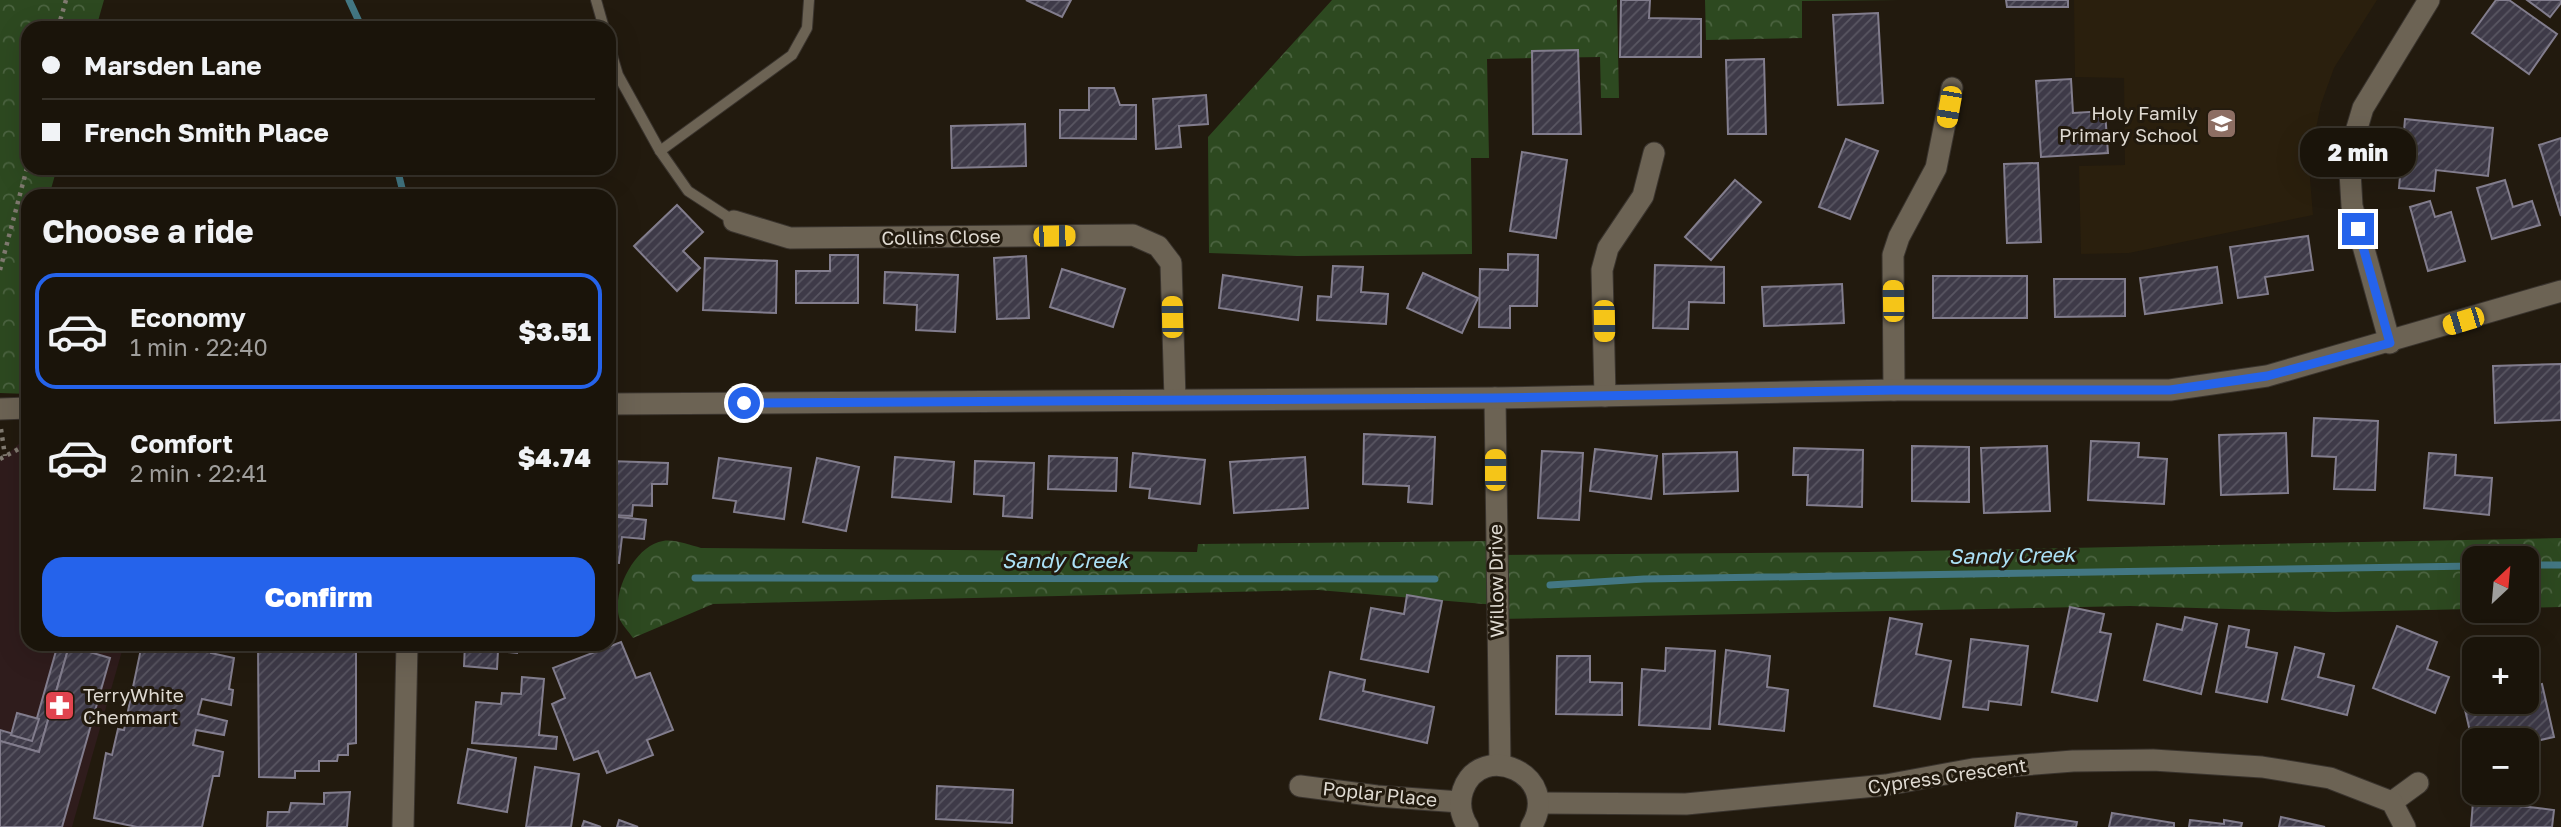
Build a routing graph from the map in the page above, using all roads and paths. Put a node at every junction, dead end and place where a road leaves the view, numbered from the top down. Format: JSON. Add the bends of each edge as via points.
{"nodes":[{"id":1,"x":66,"y":0,"type":"edge"},
{"id":2,"x":596,"y":0,"type":"edge"},
{"id":3,"x":809,"y":0,"type":"edge"},
{"id":4,"x":2429,"y":0,"type":"edge"},
{"id":5,"x":60,"y":21,"type":"edge"},
{"id":6,"x":602,"y":21,"type":"edge"},
{"id":7,"x":616,"y":68,"type":"edge"},
{"id":8,"x":1952,"y":88,"type":"dead end"},
{"id":9,"x":660,"y":150,"type":"junction"},
{"id":10,"x":1654,"y":153,"type":"dead end"},
{"id":11,"x":21,"y":190,"type":"edge"},
{"id":12,"x":734,"y":221,"type":"joint"},
{"id":13,"x":0,"y":270,"type":"edge"},
{"id":14,"x":2561,"y":291,"type":"edge"},
{"id":15,"x":2390,"y":343,"type":"junction"},
{"id":16,"x":1894,"y":390,"type":"junction"},
{"id":17,"x":1605,"y":396,"type":"junction"},
{"id":18,"x":1495,"y":398,"type":"junction"},
{"id":19,"x":1175,"y":399,"type":"junction"},
{"id":20,"x":616,"y":404,"type":"edge"},
{"id":21,"x":21,"y":408,"type":"edge"},
{"id":22,"x":0,"y":409,"type":"edge"},
{"id":23,"x":0,"y":420,"type":"edge"},
{"id":24,"x":21,"y":448,"type":"edge"},
{"id":25,"x":3,"y":457,"type":"edge"},
{"id":26,"x":407,"y":651,"type":"edge"},
{"id":27,"x":1500,"y":765,"type":"junction"},
{"id":28,"x":2417,"y":783,"type":"dead end"},
{"id":29,"x":1300,"y":786,"type":"dead end"},
{"id":30,"x":1460,"y":802,"type":"junction"},
{"id":31,"x":2392,"y":802,"type":"junction"},
{"id":32,"x":1539,"y":803,"type":"junction"},
{"id":33,"x":403,"y":827,"type":"edge"},
{"id":34,"x":1468,"y":827,"type":"edge"},
{"id":35,"x":1531,"y":827,"type":"edge"},
{"id":36,"x":2405,"y":827,"type":"edge"}],
"edges":[{"from":1,"to":5,"type":"path"},
{"from":2,"to":6,"type":"lane"},
{"from":3,"to":9,"type":"lane","via":[[807,28],[792,55]]},
{"from":4,"to":15,"type":"street","via":[[2363,108],[2349,155],[2352,206]]},
{"from":7,"to":9,"type":"lane"},
{"from":8,"to":16,"type":"street","via":[[1936,167],[1893,255]]},
{"from":9,"to":12,"type":"lane","via":[[688,191]]},
{"from":10,"to":17,"type":"street","via":[[1638,207],[1604,257]]},
{"from":11,"to":13,"type":"path"},
{"from":12,"to":19,"type":"street","name":"Collins Close","via":[[790,238],[1133,235],[1158,246],[1171,262]]},
{"from":14,"to":15,"type":"street"},
{"from":15,"to":16,"type":"street","via":[[2267,376],[2170,390]]},
{"from":16,"to":17,"type":"street"},
{"from":17,"to":18,"type":"street"},
{"from":18,"to":19,"type":"street"},
{"from":18,"to":27,"type":"street","name":"Willow Drive"},
{"from":19,"to":20,"type":"street"},
{"from":21,"to":22,"type":"street"},
{"from":23,"to":25,"type":"path"},
{"from":24,"to":25,"type":"path"},
{"from":26,"to":33,"type":"street"},
{"from":27,"to":30,"type":"street","via":[[1473,775]]},
{"from":27,"to":32,"type":"street","via":[[1527,776]]},
{"from":28,"to":31,"type":"street"},
{"from":29,"to":30,"type":"street","name":"Poplar Place"},
{"from":30,"to":34,"type":"street"},
{"from":31,"to":32,"type":"street","name":"Cypress Crescent","via":[[2330,778],[2262,767],[2152,760],[1973,769],[1886,785],[1686,804]]},
{"from":31,"to":36,"type":"street"},
{"from":32,"to":35,"type":"street"}]}
